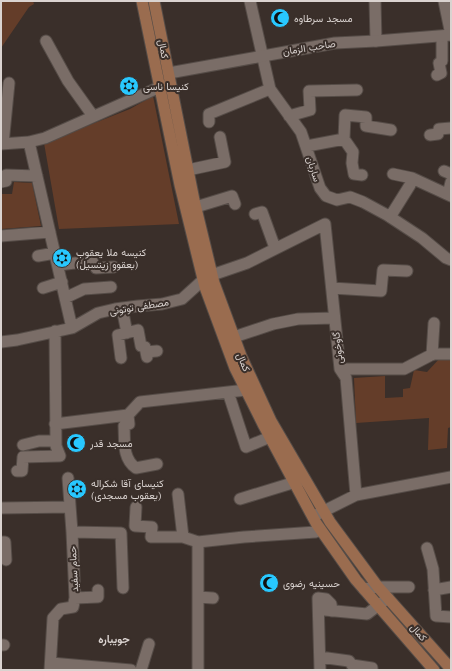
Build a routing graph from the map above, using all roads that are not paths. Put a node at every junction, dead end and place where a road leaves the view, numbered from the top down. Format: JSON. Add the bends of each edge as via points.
{"nodes":[{"id":1,"x":142,"y":1,"type":"edge"},
{"id":2,"x":154,"y":1,"type":"edge"},
{"id":3,"x":250,"y":1,"type":"edge"},
{"id":4,"x":375,"y":1,"type":"edge"},
{"id":5,"x":444,"y":1,"type":"edge"},
{"id":6,"x":448,"y":36,"type":"edge"},
{"id":7,"x":46,"y":41,"type":"dead end"},
{"id":8,"x":376,"y":41,"type":"junction"},
{"id":9,"x":262,"y":55,"type":"junction"},
{"id":10,"x":169,"y":73,"type":"junction"},
{"id":11,"x":437,"y":75,"type":"dead end"},
{"id":12,"x":9,"y":83,"type":"dead end"},
{"id":13,"x":165,"y":86,"type":"junction"},
{"id":14,"x":270,"y":89,"type":"junction"},
{"id":15,"x":357,"y":90,"type":"dead end"},
{"id":16,"x":94,"y":116,"type":"junction"},
{"id":17,"x":289,"y":116,"type":"junction"},
{"id":18,"x":209,"y":122,"type":"dead end"},
{"id":19,"x":451,"y":128,"type":"edge"},
{"id":20,"x":391,"y":130,"type":"dead end"},
{"id":21,"x":430,"y":135,"type":"dead end"},
{"id":22,"x":220,"y":137,"type":"dead end"},
{"id":23,"x":344,"y":139,"type":"junction"},
{"id":24,"x":29,"y":142,"type":"junction"},
{"id":25,"x":2,"y":144,"type":"edge"},
{"id":26,"x":307,"y":146,"type":"junction"},
{"id":27,"x":188,"y":170,"type":"junction"},
{"id":28,"x":393,"y":174,"type":"dead end"},
{"id":29,"x":362,"y":175,"type":"dead end"},
{"id":30,"x":37,"y":176,"type":"junction"},
{"id":31,"x":412,"y":178,"type":"junction"},
{"id":32,"x":1,"y":182,"type":"edge"},
{"id":33,"x":451,"y":182,"type":"edge"},
{"id":34,"x":450,"y":195,"type":"edge"},
{"id":35,"x":234,"y":204,"type":"dead end"},
{"id":36,"x":196,"y":207,"type":"junction"},
{"id":37,"x":254,"y":214,"type":"dead end"},
{"id":38,"x":390,"y":217,"type":"junction"},
{"id":39,"x":50,"y":232,"type":"junction"},
{"id":40,"x":1,"y":236,"type":"edge"},
{"id":41,"x":275,"y":248,"type":"junction"},
{"id":42,"x":55,"y":253,"type":"junction"},
{"id":43,"x":38,"y":256,"type":"dead end"},
{"id":44,"x":451,"y":260,"type":"edge"},
{"id":45,"x":58,"y":265,"type":"junction"},
{"id":46,"x":114,"y":267,"type":"dead end"},
{"id":47,"x":407,"y":271,"type":"dead end"},
{"id":48,"x":207,"y":278,"type":"junction"},
{"id":49,"x":62,"y":282,"type":"junction"},
{"id":50,"x":111,"y":287,"type":"dead end"},
{"id":51,"x":43,"y":288,"type":"dead end"},
{"id":52,"x":332,"y":288,"type":"junction"},
{"id":53,"x":65,"y":298,"type":"junction"},
{"id":54,"x":122,"y":308,"type":"junction"},
{"id":55,"x":334,"y":318,"type":"junction"},
{"id":56,"x":434,"y":323,"type":"dead end"},
{"id":57,"x":72,"y":328,"type":"junction"},
{"id":58,"x":55,"y":331,"type":"junction"},
{"id":59,"x":126,"y":333,"type":"junction"},
{"id":60,"x":234,"y":337,"type":"junction"},
{"id":61,"x":1,"y":342,"type":"edge"},
{"id":62,"x":150,"y":353,"type":"dead end"},
{"id":63,"x":432,"y":354,"type":"junction"},
{"id":64,"x":451,"y":354,"type":"edge"},
{"id":65,"x":122,"y":358,"type":"dead end"},
{"id":66,"x":340,"y":369,"type":"junction"},
{"id":67,"x":246,"y":390,"type":"junction"},
{"id":68,"x":228,"y":392,"type":"junction"},
{"id":69,"x":128,"y":415,"type":"junction"},
{"id":70,"x":55,"y":424,"type":"junction"},
{"id":71,"x":270,"y":437,"type":"junction"},
{"id":72,"x":56,"y":441,"type":"junction"},
{"id":73,"x":23,"y":445,"type":"dead end"},
{"id":74,"x":157,"y":464,"type":"dead end"},
{"id":75,"x":17,"y":471,"type":"dead end"},
{"id":76,"x":451,"y":477,"type":"edge"},
{"id":77,"x":68,"y":478,"type":"dead end"},
{"id":78,"x":299,"y":481,"type":"junction"},
{"id":79,"x":178,"y":494,"type":"dead end"},
{"id":80,"x":356,"y":494,"type":"junction"},
{"id":81,"x":240,"y":499,"type":"dead end"},
{"id":82,"x":70,"y":507,"type":"junction"},
{"id":83,"x":136,"y":507,"type":"dead end"},
{"id":84,"x":1,"y":508,"type":"edge"},
{"id":85,"x":324,"y":512,"type":"junction"},
{"id":86,"x":313,"y":517,"type":"junction"},
{"id":87,"x":72,"y":532,"type":"junction"},
{"id":88,"x":316,"y":532,"type":"dead end"},
{"id":89,"x":183,"y":537,"type":"junction"},
{"id":90,"x":1,"y":542,"type":"edge"},
{"id":91,"x":198,"y":542,"type":"junction"},
{"id":92,"x":427,"y":548,"type":"dead end"},
{"id":93,"x":6,"y":560,"type":"dead end"},
{"id":94,"x":378,"y":587,"type":"junction"},
{"id":95,"x":409,"y":587,"type":"dead end"},
{"id":96,"x":123,"y":588,"type":"dead end"},
{"id":97,"x":451,"y":588,"type":"edge"},
{"id":98,"x":364,"y":589,"type":"junction"},
{"id":99,"x":98,"y":590,"type":"dead end"},
{"id":100,"x":434,"y":590,"type":"junction"},
{"id":101,"x":198,"y":597,"type":"junction"},
{"id":102,"x":75,"y":598,"type":"junction"},
{"id":103,"x":213,"y":598,"type":"dead end"},
{"id":104,"x":388,"y":598,"type":"junction"},
{"id":105,"x":379,"y":606,"type":"junction"},
{"id":106,"x":451,"y":617,"type":"edge"},
{"id":107,"x":149,"y":644,"type":"dead end"},
{"id":108,"x":320,"y":657,"type":"junction"},
{"id":109,"x":51,"y":666,"type":"edge"},
{"id":110,"x":451,"y":668,"type":"edge"},
{"id":111,"x":131,"y":670,"type":"edge"},
{"id":112,"x":141,"y":670,"type":"edge"},
{"id":113,"x":198,"y":670,"type":"edge"},
{"id":114,"x":320,"y":670,"type":"edge"},
{"id":115,"x":372,"y":670,"type":"edge"},
{"id":116,"x":434,"y":670,"type":"edge"}],
"edges":[{"from":1,"to":13,"type":"main road","name":"کمال"},
{"from":2,"to":10,"type":"main road","name":"کمال"},
{"from":3,"to":9,"type":"street","name":"ساربان"},
{"from":4,"to":8,"type":"street"},
{"from":5,"to":6,"type":"street"},
{"from":6,"to":8,"type":"street","name":"صاحب الزمان"},
{"from":6,"to":11,"type":"street","via":[[439,63],[441,73]]},
{"from":7,"to":16,"type":"street","via":[[68,81]]},
{"from":8,"to":9,"type":"street","name":"صاحب الزمان","via":[[335,43]]},
{"from":9,"to":10,"type":"street","name":"صاحب الزمان"},
{"from":9,"to":14,"type":"street","name":"ساربان"},
{"from":10,"to":13,"type":"main road","name":"کمال"},
{"from":12,"to":25,"type":"street"},
{"from":13,"to":16,"type":"street"},
{"from":13,"to":27,"type":"main road","name":"کمال"},
{"from":13,"to":48,"type":"main road","name":"کمال","via":[[180,186]]},
{"from":14,"to":17,"type":"street","name":"ساربان"},
{"from":14,"to":18,"type":"street","via":[[209,114]]},
{"from":15,"to":17,"type":"street","via":[[309,91],[310,110]]},
{"from":16,"to":24,"type":"street"},
{"from":17,"to":26,"type":"street","name":"ساربان","via":[[301,132]]},
{"from":19,"to":21,"type":"street","via":[[439,129],[438,134]]},
{"from":20,"to":23,"type":"street","via":[[366,126],[366,118],[345,115]]},
{"from":22,"to":27,"type":"street","via":[[225,162]]},
{"from":23,"to":26,"type":"street"},
{"from":23,"to":29,"type":"street","via":[[353,152],[354,174]]},
{"from":24,"to":25,"type":"street"},
{"from":24,"to":30,"type":"street"},
{"from":26,"to":38,"type":"street","name":"ساربان","via":[[320,188],[326,196],[337,200],[350,197]]},
{"from":27,"to":36,"type":"main road","name":"کمال"},
{"from":28,"to":31,"type":"street"},
{"from":30,"to":32,"type":"street","via":[[6,175],[6,181]]},
{"from":30,"to":39,"type":"street"},
{"from":31,"to":34,"type":"street"},
{"from":31,"to":38,"type":"street"},
{"from":33,"to":34,"type":"street"},
{"from":35,"to":36,"type":"street","via":[[232,196]]},
{"from":36,"to":48,"type":"main road","name":"کمال"},
{"from":37,"to":41,"type":"street","via":[[262,212]]},
{"from":38,"to":44,"type":"street","name":"ساربان"},
{"from":39,"to":40,"type":"street"},
{"from":39,"to":42,"type":"street"},
{"from":41,"to":48,"type":"street","via":[[247,263]]},
{"from":41,"to":52,"type":"street","name":"گاوخونی","via":[[325,224]]},
{"from":42,"to":43,"type":"street"},
{"from":42,"to":45,"type":"street"},
{"from":45,"to":46,"type":"street","via":[[92,261],[96,268]]},
{"from":45,"to":49,"type":"street"},
{"from":47,"to":52,"type":"street","via":[[383,270],[381,291]]},
{"from":48,"to":54,"type":"street","name":"مصطفی توتونی","via":[[182,299]]},
{"from":48,"to":60,"type":"main road","name":"کمال"},
{"from":48,"to":67,"type":"main road","name":"کمال","via":[[235,368]]},
{"from":49,"to":51,"type":"street"},
{"from":49,"to":53,"type":"street"},
{"from":50,"to":53,"type":"street","via":[[84,289]]},
{"from":52,"to":55,"type":"street","name":"گاوخونی"},
{"from":53,"to":57,"type":"street"},
{"from":54,"to":57,"type":"street","name":"مصطفی توتونی","via":[[98,313]]},
{"from":54,"to":59,"type":"street"},
{"from":55,"to":60,"type":"street","via":[[298,319]]},
{"from":55,"to":66,"type":"street","name":"گاوخونی"},
{"from":56,"to":63,"type":"street"},
{"from":57,"to":58,"type":"street","name":"مصطفی توتونی"},
{"from":58,"to":61,"type":"street","name":"مصطفی توتونی"},
{"from":58,"to":70,"type":"street"},
{"from":59,"to":62,"type":"street","via":[[138,330],[141,346]]},
{"from":59,"to":65,"type":"street","via":[[118,335]]},
{"from":60,"to":78,"type":"main road","name":"کمال"},
{"from":63,"to":64,"type":"street"},
{"from":63,"to":66,"type":"street","via":[[404,369]]},
{"from":66,"to":80,"type":"street","name":"گاوخونی","via":[[346,378]]},
{"from":67,"to":68,"type":"street"},
{"from":67,"to":71,"type":"main road","name":"کمال"},
{"from":68,"to":69,"type":"street","via":[[140,402]]},
{"from":68,"to":71,"type":"street","via":[[246,447]]},
{"from":69,"to":70,"type":"street"},
{"from":69,"to":74,"type":"street","via":[[129,424],[124,426],[126,456],[129,463],[136,468]]},
{"from":70,"to":72,"type":"street"},
{"from":71,"to":78,"type":"main road","name":"کمال"},
{"from":72,"to":73,"type":"street","via":[[39,441]]},
{"from":72,"to":75,"type":"street","via":[[60,456],[23,457],[22,471]]},
{"from":76,"to":80,"type":"street"},
{"from":77,"to":82,"type":"street","name":"حمام سفید"},
{"from":78,"to":81,"type":"street"},
{"from":78,"to":85,"type":"main road","name":"کمال"},
{"from":78,"to":86,"type":"main road","name":"کمال"},
{"from":79,"to":89,"type":"street"},
{"from":80,"to":85,"type":"street"},
{"from":82,"to":84,"type":"street"},
{"from":82,"to":87,"type":"street","name":"حمام سفید"},
{"from":83,"to":89,"type":"street","via":[[135,526],[152,527],[151,537]]},
{"from":85,"to":86,"type":"street"},
{"from":85,"to":94,"type":"main road","name":"کمال"},
{"from":86,"to":98,"type":"main road","name":"کمال"},
{"from":87,"to":96,"type":"street","via":[[121,533]]},
{"from":87,"to":102,"type":"street","name":"حمام سفید"},
{"from":88,"to":91,"type":"street"},
{"from":89,"to":91,"type":"street"},
{"from":90,"to":93,"type":"street","via":[[5,542]]},
{"from":91,"to":101,"type":"street"},
{"from":92,"to":100,"type":"street","via":[[433,569]]},
{"from":94,"to":95,"type":"street"},
{"from":94,"to":98,"type":"street"},
{"from":94,"to":104,"type":"main road","name":"کمال"},
{"from":97,"to":100,"type":"street"},
{"from":98,"to":105,"type":"main road","name":"کمال"},
{"from":99,"to":102,"type":"street","via":[[98,597]]},
{"from":100,"to":106,"type":"street","via":[[436,616]]},
{"from":101,"to":103,"type":"street"},
{"from":101,"to":113,"type":"street"},
{"from":102,"to":109,"type":"street","name":"حمام سفید","via":[[73,607],[61,609],[53,618]]},
{"from":104,"to":105,"type":"street"},
{"from":104,"to":110,"type":"main road","name":"کمال"},
{"from":105,"to":108,"type":"street","via":[[367,614],[332,611],[318,604]]},
{"from":105,"to":116,"type":"main road","name":"کمال"},
{"from":107,"to":112,"type":"street"},
{"from":108,"to":114,"type":"street"},
{"from":108,"to":115,"type":"street","via":[[349,661],[352,665]]},
{"from":109,"to":111,"type":"street"}]}
